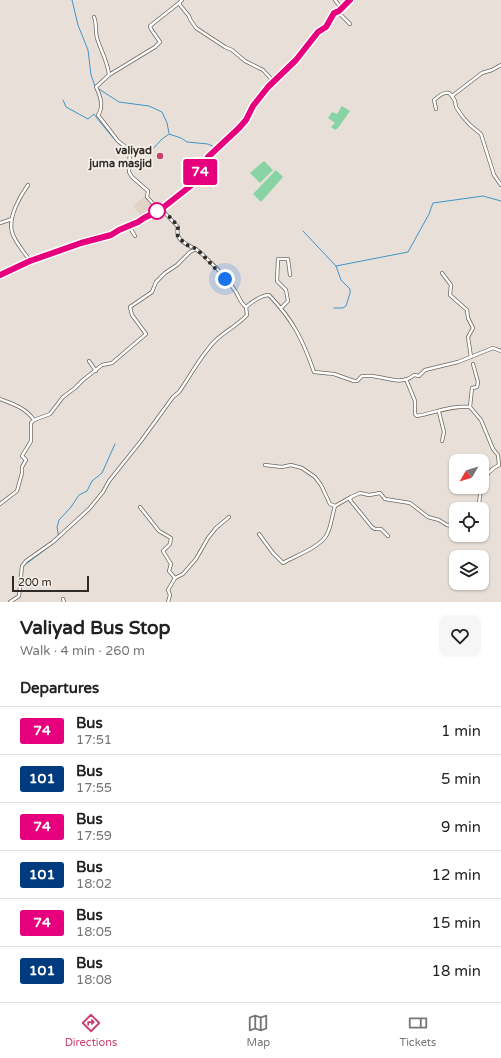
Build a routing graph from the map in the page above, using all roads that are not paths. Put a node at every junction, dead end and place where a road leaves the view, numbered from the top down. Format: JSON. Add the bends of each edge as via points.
{"nodes":[{"id":1,"x":336,"y":0,"type":"edge"},
{"id":2,"x":350,"y":0,"type":"edge"},
{"id":3,"x":181,"y":1,"type":"edge"},
{"id":4,"x":340,"y":10,"type":"junction"},
{"id":5,"x":94,"y":17,"type":"dead end"},
{"id":6,"x":350,"y":24,"type":"dead end"},
{"id":7,"x":501,"y":65,"type":"edge"},
{"id":8,"x":109,"y":75,"type":"junction"},
{"id":9,"x":274,"y":83,"type":"junction"},
{"id":10,"x":452,"y":96,"type":"junction"},
{"id":11,"x":436,"y":109,"type":"dead end"},
{"id":12,"x":28,"y":185,"type":"dead end"},
{"id":13,"x":501,"y":185,"type":"edge"},
{"id":14,"x":160,"y":210,"type":"junction"},
{"id":15,"x":12,"y":219,"type":"junction"},
{"id":16,"x":0,"y":223,"type":"edge"},
{"id":17,"x":128,"y":226,"type":"junction"},
{"id":18,"x":135,"y":236,"type":"dead end"},
{"id":19,"x":196,"y":249,"type":"junction"},
{"id":20,"x":30,"y":261,"type":"junction"},
{"id":21,"x":442,"y":273,"type":"dead end"},
{"id":22,"x":290,"y":274,"type":"dead end"},
{"id":23,"x":0,"y":275,"type":"edge"},
{"id":24,"x":246,"y":307,"type":"junction"},
{"id":25,"x":281,"y":308,"type":"junction"},
{"id":26,"x":501,"y":351,"type":"edge"},
{"id":27,"x":471,"y":357,"type":"junction"},
{"id":28,"x":89,"y":361,"type":"dead end"},
{"id":29,"x":473,"y":364,"type":"dead end"},
{"id":30,"x":96,"y":371,"type":"junction"},
{"id":31,"x":406,"y":379,"type":"junction"},
{"id":32,"x":0,"y":399,"type":"edge"},
{"id":33,"x":470,"y":407,"type":"junction"},
{"id":34,"x":439,"y":412,"type":"junction"},
{"id":35,"x":34,"y":420,"type":"junction"},
{"id":36,"x":442,"y":441,"type":"dead end"},
{"id":37,"x":498,"y":455,"type":"edge"},
{"id":38,"x":265,"y":465,"type":"dead end"},
{"id":39,"x":489,"y":471,"type":"edge"},
{"id":40,"x":351,"y":497,"type":"junction"},
{"id":41,"x":0,"y":504,"type":"edge"},
{"id":42,"x":335,"y":506,"type":"junction"},
{"id":43,"x":140,"y":507,"type":"dead end"},
{"id":44,"x":229,"y":518,"type":"dead end"},
{"id":45,"x":449,"y":525,"type":"edge"},
{"id":46,"x":259,"y":534,"type":"dead end"},
{"id":47,"x":388,"y":536,"type":"dead end"},
{"id":48,"x":175,"y":578,"type":"junction"},
{"id":49,"x":10,"y":602,"type":"edge"},
{"id":50,"x":168,"y":602,"type":"edge"}],
"edges":[{"from":1,"to":4,"type":"street"},
{"from":2,"to":4,"type":"street"},
{"from":3,"to":8,"type":"street","via":[[150,26],[160,42]]},
{"from":3,"to":9,"type":"street","via":[[180,5],[196,28],[263,70]]},
{"from":4,"to":6,"type":"street","via":[[341,15]]},
{"from":4,"to":9,"type":"street","via":[[334,13],[326,27]]},
{"from":5,"to":8,"type":"street","via":[[97,38]]},
{"from":7,"to":10,"type":"street","via":[[482,73]]},
{"from":8,"to":14,"type":"street","via":[[96,87],[101,104],[98,115],[118,141],[130,148],[129,172],[148,190],[147,197]]},
{"from":9,"to":14,"type":"street","via":[[253,106],[239,128],[208,157],[193,184]]},
{"from":10,"to":11,"type":"street","via":[[446,92],[442,93],[434,100]]},
{"from":10,"to":13,"type":"street","via":[[462,116],[481,134],[494,175]]},
{"from":12,"to":15,"type":"street","via":[[15,207]]},
{"from":14,"to":17,"type":"street"},
{"from":14,"to":19,"type":"street","via":[[178,227],[178,237]]},
{"from":15,"to":16,"type":"street"},
{"from":15,"to":20,"type":"street","via":[[11,231]]},
{"from":17,"to":18,"type":"street"},
{"from":17,"to":20,"type":"street","via":[[111,235]]},
{"from":19,"to":24,"type":"street","via":[[234,287]]},
{"from":19,"to":30,"type":"street","via":[[156,282],[152,292],[130,307],[132,315],[146,334],[112,363],[104,364]]},
{"from":20,"to":23,"type":"street"},
{"from":21,"to":27,"type":"street","via":[[451,286],[450,294],[467,310],[473,328],[468,337]]},
{"from":22,"to":25,"type":"street","via":[[288,259],[278,259],[278,281],[286,290],[288,301]]},
{"from":24,"to":25,"type":"street","via":[[269,295]]},
{"from":24,"to":49,"type":"street","via":[[247,316],[216,340],[103,492],[70,528],[22,566],[19,596]]},
{"from":25,"to":31,"type":"street","via":[[296,330],[314,372],[334,374],[354,381],[362,376],[392,381]]},
{"from":26,"to":27,"type":"street","via":[[493,348]]},
{"from":27,"to":31,"type":"street","via":[[425,370],[419,376],[414,375]]},
{"from":28,"to":30,"type":"street"},
{"from":29,"to":33,"type":"street","via":[[478,382],[477,386],[472,388]]},
{"from":30,"to":35,"type":"street","via":[[63,397],[50,414]]},
{"from":31,"to":34,"type":"street","via":[[415,401],[416,416]]},
{"from":32,"to":35,"type":"street","via":[[17,405]]},
{"from":33,"to":34,"type":"street","via":[[455,407]]},
{"from":33,"to":37,"type":"street","via":[[481,420],[493,450]]},
{"from":34,"to":36,"type":"street","via":[[444,432]]},
{"from":35,"to":41,"type":"street","via":[[31,423],[31,441],[22,456],[26,460],[17,491]]},
{"from":37,"to":39,"type":"street","via":[[500,465]]},
{"from":38,"to":42,"type":"street","via":[[291,465],[302,468],[321,485],[330,504]]},
{"from":40,"to":42,"type":"street"},
{"from":40,"to":45,"type":"street","via":[[360,493],[380,493],[385,499],[410,504],[428,517]]},
{"from":40,"to":47,"type":"street","via":[[350,500],[372,527],[381,529]]},
{"from":42,"to":46,"type":"street","via":[[327,535],[322,541],[283,563]]},
{"from":43,"to":48,"type":"street","via":[[158,531],[171,538],[170,544],[163,551],[171,564],[169,571]]},
{"from":44,"to":48,"type":"street","via":[[216,528],[183,574]]},
{"from":48,"to":50,"type":"street","via":[[168,590]]}]}
